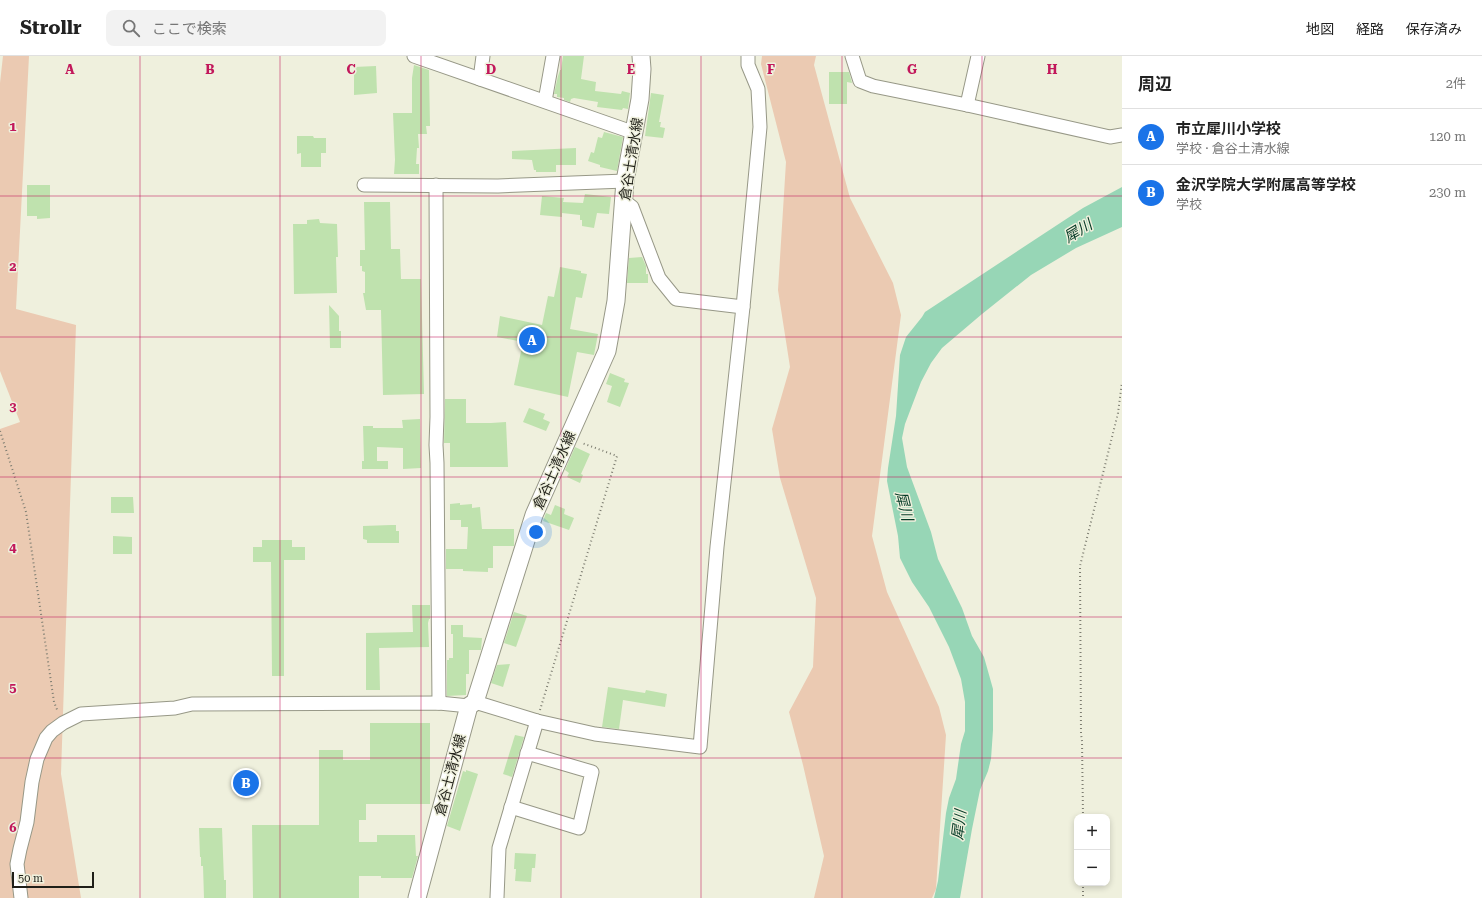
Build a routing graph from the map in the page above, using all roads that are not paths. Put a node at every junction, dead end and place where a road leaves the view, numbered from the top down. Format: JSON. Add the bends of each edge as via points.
{"nodes":[{"id":1,"x":414,"y":56,"type":"edge"},
{"id":2,"x":483,"y":56,"type":"edge"},
{"id":3,"x":553,"y":56,"type":"edge"},
{"id":4,"x":641,"y":56,"type":"edge"},
{"id":5,"x":748,"y":56,"type":"edge"},
{"id":6,"x":852,"y":56,"type":"edge"},
{"id":7,"x":978,"y":56,"type":"edge"},
{"id":8,"x":449,"y":62,"type":"edge"},
{"id":9,"x":480,"y":79,"type":"junction"},
{"id":10,"x":545,"y":101,"type":"junction"},
{"id":11,"x":967,"y":105,"type":"junction"},
{"id":12,"x":635,"y":133,"type":"junction"},
{"id":13,"x":1122,"y":135,"type":"edge"},
{"id":14,"x":625,"y":181,"type":"junction"},
{"id":15,"x":364,"y":185,"type":"dead end"},
{"id":16,"x":436,"y":185,"type":"junction"},
{"id":17,"x":624,"y":201,"type":"junction"},
{"id":18,"x":743,"y":307,"type":"junction"},
{"id":19,"x":439,"y":703,"type":"junction"},
{"id":20,"x":472,"y":704,"type":"junction"},
{"id":21,"x":537,"y":720,"type":"junction"},
{"id":22,"x":527,"y":753,"type":"junction"},
{"id":23,"x":511,"y":807,"type":"junction"},
{"id":24,"x":21,"y":898,"type":"edge"},
{"id":25,"x":416,"y":898,"type":"edge"},
{"id":26,"x":498,"y":898,"type":"edge"}],
"edges":[{"from":1,"to":8,"type":"street"},
{"from":2,"to":9,"type":"street"},
{"from":3,"to":10,"type":"street"},
{"from":4,"to":12,"type":"main road","name":"倉谷土清水線","via":[[640,99]]},
{"from":5,"to":18,"type":"street","via":[[748,65],[758,89],[760,127]]},
{"from":6,"to":11,"type":"street","via":[[860,81],[873,86]]},
{"from":7,"to":11,"type":"street"},
{"from":8,"to":9,"type":"street"},
{"from":9,"to":10,"type":"street"},
{"from":10,"to":12,"type":"street"},
{"from":11,"to":13,"type":"street","via":[[1110,137]]},
{"from":12,"to":14,"type":"main road","name":"倉谷土清水線"},
{"from":14,"to":16,"type":"street","via":[[498,186]]},
{"from":14,"to":17,"type":"main road","name":"倉谷土清水線"},
{"from":15,"to":16,"type":"street"},
{"from":16,"to":19,"type":"street"},
{"from":17,"to":18,"type":"street","via":[[632,207],[659,278],[676,299]]},
{"from":17,"to":20,"type":"main road","name":"倉谷土清水線","via":[[616,301],[607,351],[534,515]]},
{"from":18,"to":21,"type":"street","via":[[717,546],[700,748],[595,734]]},
{"from":19,"to":20,"type":"street"},
{"from":19,"to":24,"type":"street","via":[[192,704],[175,708],[81,714],[63,723],[46,738],[37,759],[28,822],[17,864]]},
{"from":20,"to":21,"type":"street"},
{"from":20,"to":25,"type":"main road","name":"倉谷土清水線"},
{"from":21,"to":22,"type":"street"},
{"from":22,"to":23,"type":"street"},
{"from":22,"to":23,"type":"street","via":[[592,772],[579,828]]},
{"from":23,"to":26,"type":"street","via":[[499,848]]}]}
